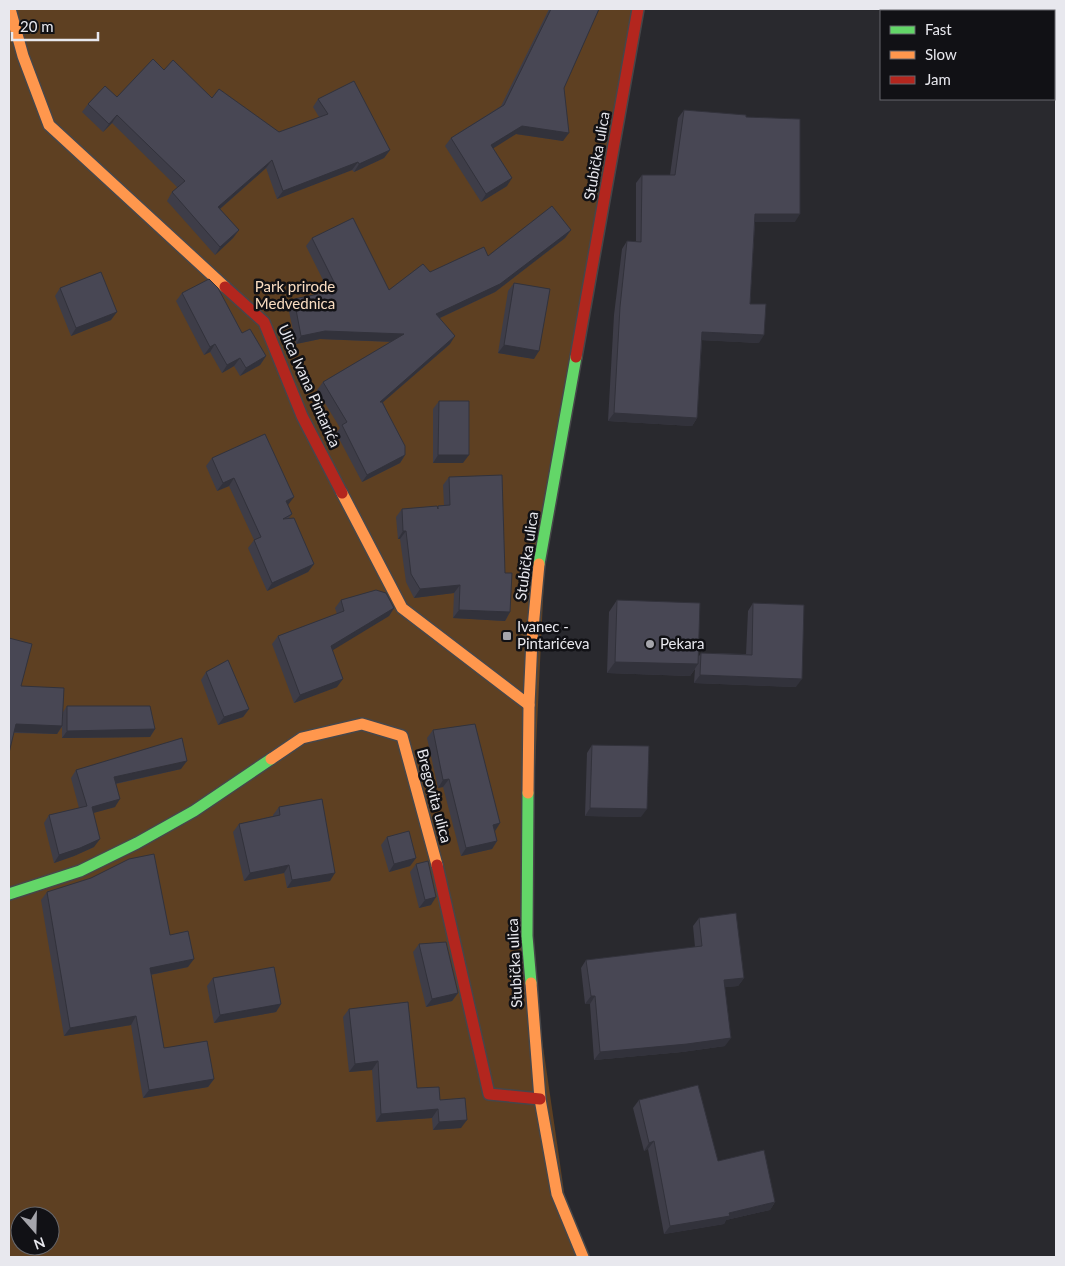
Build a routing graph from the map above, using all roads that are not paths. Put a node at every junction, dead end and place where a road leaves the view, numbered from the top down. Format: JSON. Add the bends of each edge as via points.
{"nodes":[{"id":1,"x":10,"y":9,"type":"edge"},
{"id":2,"x":638,"y":9,"type":"edge"},
{"id":3,"x":529,"y":705,"type":"junction"},
{"id":4,"x":9,"y":894,"type":"edge"},
{"id":5,"x":540,"y":1099,"type":"junction"},
{"id":6,"x":583,"y":1257,"type":"edge"}],
"edges":[{"from":1,"to":3,"type":"street","name":"Ulica Ivana Pintarića","via":[[23,56],[49,125],[264,322],[302,416],[402,608]]},
{"from":2,"to":3,"type":"street","name":"Stubička ulica","via":[[538,568]]},
{"from":3,"to":5,"type":"street","name":"Stubička ulica","via":[[527,936]]},
{"from":4,"to":5,"type":"street","name":"Bregovita ulica","via":[[80,871],[137,843],[194,811],[302,738],[362,724],[402,736],[440,875],[489,1094]]},
{"from":5,"to":6,"type":"street","name":"Stubička ulica","via":[[557,1194]]}]}
